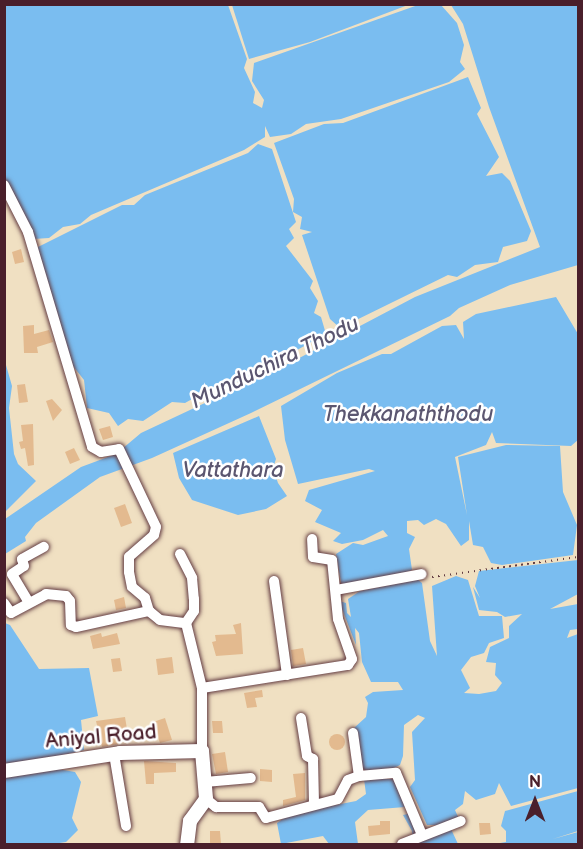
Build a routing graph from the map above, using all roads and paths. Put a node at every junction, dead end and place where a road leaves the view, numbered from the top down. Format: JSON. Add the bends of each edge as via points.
{"nodes":[{"id":1,"x":4,"y":185,"type":"edge"},
{"id":2,"x":312,"y":539,"type":"dead end"},
{"id":3,"x":44,"y":547,"type":"dead end"},
{"id":4,"x":180,"y":554,"type":"dead end"},
{"id":5,"x":578,"y":556,"type":"edge"},
{"id":6,"x":422,"y":574,"type":"joint"},
{"id":7,"x":274,"y":581,"type":"dead end"},
{"id":8,"x":336,"y":590,"type":"junction"},
{"id":9,"x":28,"y":601,"type":"junction"},
{"id":10,"x":4,"y":603,"type":"edge"},
{"id":11,"x":149,"y":611,"type":"junction"},
{"id":12,"x":186,"y":623,"type":"junction"},
{"id":13,"x":287,"y":675,"type":"junction"},
{"id":14,"x":202,"y":688,"type":"junction"},
{"id":15,"x":301,"y":718,"type":"dead end"},
{"id":16,"x":353,"y":733,"type":"dead end"},
{"id":17,"x":202,"y":751,"type":"junction"},
{"id":18,"x":114,"y":754,"type":"junction"},
{"id":19,"x":4,"y":771,"type":"edge"},
{"id":20,"x":358,"y":776,"type":"junction"},
{"id":21,"x":251,"y":778,"type":"dead end"},
{"id":22,"x":205,"y":782,"type":"junction"},
{"id":23,"x":206,"y":799,"type":"junction"},
{"id":24,"x":314,"y":803,"type":"junction"},
{"id":25,"x":461,"y":821,"type":"dead end"},
{"id":26,"x":126,"y":826,"type":"dead end"},
{"id":27,"x":419,"y":836,"type":"junction"},
{"id":28,"x":187,"y":844,"type":"edge"},
{"id":29,"x":402,"y":844,"type":"edge"}],
"edges":[{"from":1,"to":11,"type":"street","via":[[28,232],[92,447],[101,452],[119,449],[156,527],[154,535],[129,556],[132,587],[145,598]]},
{"from":2,"to":8,"type":"street","via":[[313,557],[332,560]]},
{"from":3,"to":9,"type":"street","via":[[22,559],[24,566],[12,574]]},
{"from":4,"to":12,"type":"street","via":[[192,578],[194,599],[194,611]]},
{"from":5,"to":6,"type":"path","via":[[457,571],[435,578]]},
{"from":6,"to":8,"type":"street"},
{"from":7,"to":13,"type":"street"},
{"from":8,"to":13,"type":"street","via":[[338,620],[352,659],[348,664]]},
{"from":9,"to":10,"type":"street","via":[[11,613]]},
{"from":9,"to":11,"type":"street","via":[[46,594],[66,596],[70,601],[71,625],[76,627]]},
{"from":11,"to":12,"type":"street","via":[[160,620]]},
{"from":12,"to":14,"type":"street"},
{"from":13,"to":14,"type":"street"},
{"from":14,"to":17,"type":"street"},
{"from":15,"to":24,"type":"street","via":[[307,756],[313,759]]},
{"from":16,"to":20,"type":"street"},
{"from":17,"to":18,"type":"main road","name":"Aniyal Road"},
{"from":17,"to":22,"type":"main road"},
{"from":18,"to":19,"type":"main road","name":"Aniyal Road"},
{"from":18,"to":26,"type":"street"},
{"from":20,"to":24,"type":"street","via":[[348,780],[338,799]]},
{"from":20,"to":27,"type":"street","via":[[399,774]]},
{"from":21,"to":22,"type":"street"},
{"from":22,"to":23,"type":"main road"},
{"from":23,"to":24,"type":"street","via":[[216,807],[259,807],[266,818]]},
{"from":23,"to":28,"type":"main road","via":[[190,821]]},
{"from":25,"to":27,"type":"street"},
{"from":27,"to":29,"type":"street"}]}
